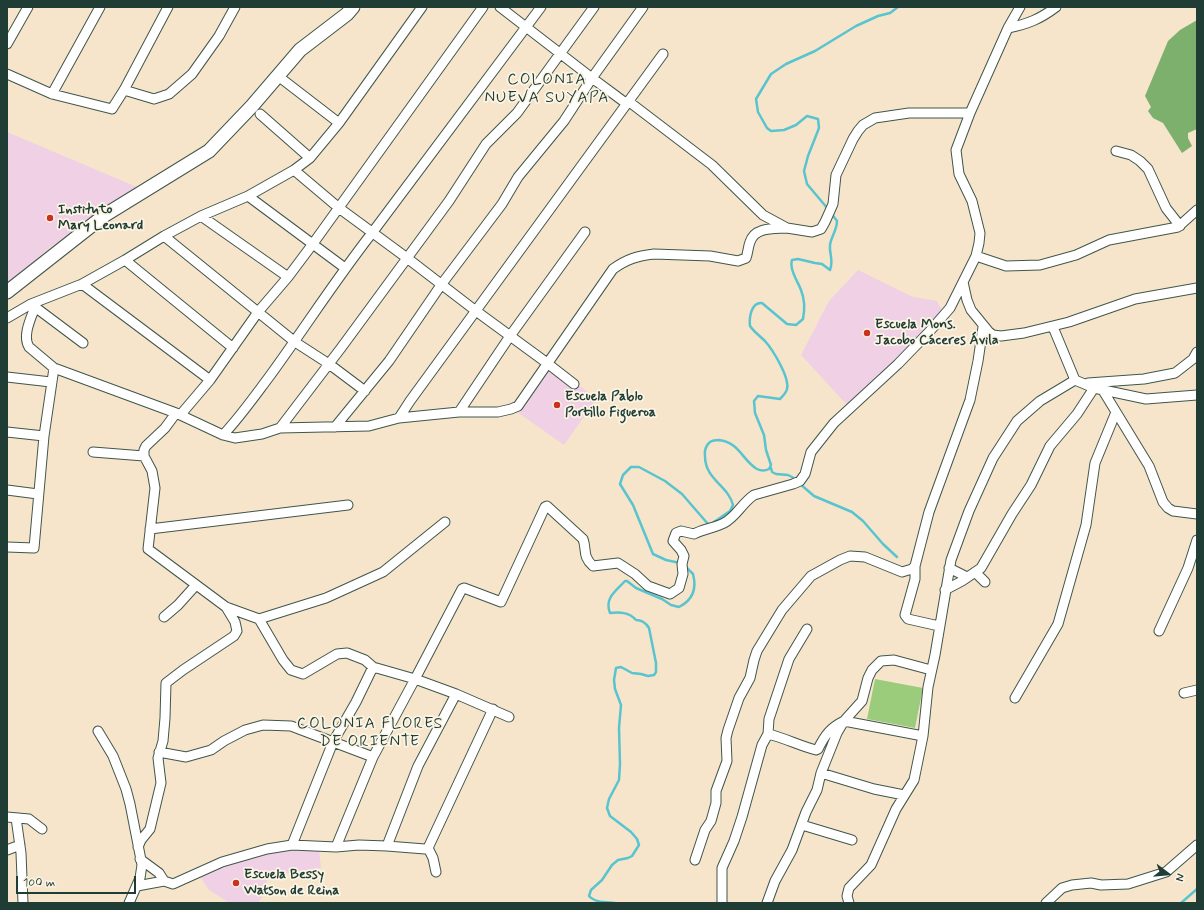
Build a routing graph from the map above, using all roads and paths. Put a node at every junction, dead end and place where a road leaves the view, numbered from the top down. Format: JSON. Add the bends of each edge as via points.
{"nodes":[{"id":1,"x":28,"y":7,"type":"edge"},
{"id":2,"x":100,"y":7,"type":"edge"},
{"id":3,"x":168,"y":7,"type":"edge"},
{"id":4,"x":235,"y":7,"type":"edge"},
{"id":5,"x":353,"y":7,"type":"edge"},
{"id":6,"x":422,"y":7,"type":"edge"},
{"id":7,"x":484,"y":7,"type":"edge"},
{"id":8,"x":500,"y":7,"type":"edge"},
{"id":9,"x":541,"y":7,"type":"edge"},
{"id":10,"x":594,"y":7,"type":"edge"},
{"id":11,"x":643,"y":7,"type":"edge"},
{"id":12,"x":1020,"y":7,"type":"edge"},
{"id":13,"x":1056,"y":7,"type":"edge"},
{"id":14,"x":526,"y":28,"type":"junction"},
{"id":15,"x":1008,"y":28,"type":"junction"},
{"id":16,"x":7,"y":44,"type":"edge"},
{"id":17,"x":559,"y":53,"type":"junction"},
{"id":18,"x":663,"y":54,"type":"dead end"},
{"id":19,"x":7,"y":74,"type":"edge"},
{"id":20,"x":278,"y":76,"type":"junction"},
{"id":21,"x":592,"y":78,"type":"junction"},
{"id":22,"x":124,"y":90,"type":"junction"},
{"id":23,"x":52,"y":94,"type":"junction"},
{"id":24,"x":627,"y":102,"type":"junction"},
{"id":25,"x":970,"y":113,"type":"junction"},
{"id":26,"x":260,"y":114,"type":"dead end"},
{"id":27,"x":339,"y":123,"type":"junction"},
{"id":28,"x":1116,"y":151,"type":"dead end"},
{"id":29,"x":310,"y":158,"type":"junction"},
{"id":30,"x":294,"y":170,"type":"junction"},
{"id":31,"x":248,"y":196,"type":"junction"},
{"id":32,"x":339,"y":208,"type":"junction"},
{"id":33,"x":1197,"y":210,"type":"edge"},
{"id":34,"x":201,"y":216,"type":"junction"},
{"id":35,"x":1180,"y":226,"type":"junction"},
{"id":36,"x":786,"y":228,"type":"junction"},
{"id":37,"x":585,"y":232,"type":"dead end"},
{"id":38,"x":372,"y":233,"type":"junction"},
{"id":39,"x":164,"y":236,"type":"junction"},
{"id":40,"x":312,"y":245,"type":"junction"},
{"id":41,"x":976,"y":256,"type":"junction"},
{"id":42,"x":407,"y":258,"type":"junction"},
{"id":43,"x":125,"y":260,"type":"junction"},
{"id":44,"x":345,"y":268,"type":"junction"},
{"id":45,"x":288,"y":277,"type":"junction"},
{"id":46,"x":963,"y":282,"type":"junction"},
{"id":47,"x":82,"y":284,"type":"junction"},
{"id":48,"x":441,"y":285,"type":"junction"},
{"id":49,"x":1197,"y":288,"type":"edge"},
{"id":50,"x":7,"y":292,"type":"edge"},
{"id":51,"x":33,"y":305,"type":"junction"},
{"id":52,"x":476,"y":311,"type":"junction"},
{"id":53,"x":258,"y":312,"type":"junction"},
{"id":54,"x":7,"y":318,"type":"edge"},
{"id":55,"x":983,"y":326,"type":"junction"},
{"id":56,"x":1053,"y":327,"type":"junction"},
{"id":57,"x":510,"y":336,"type":"junction"},
{"id":58,"x":83,"y":342,"type":"dead end"},
{"id":59,"x":295,"y":342,"type":"junction"},
{"id":60,"x":233,"y":348,"type":"junction"},
{"id":61,"x":1197,"y":352,"type":"edge"},
{"id":62,"x":547,"y":363,"type":"junction"},
{"id":63,"x":329,"y":364,"type":"junction"},
{"id":64,"x":54,"y":368,"type":"junction"},
{"id":65,"x":7,"y":377,"type":"edge"},
{"id":66,"x":210,"y":380,"type":"junction"},
{"id":67,"x":52,"y":382,"type":"junction"},
{"id":68,"x":1079,"y":382,"type":"junction"},
{"id":69,"x":574,"y":384,"type":"dead end"},
{"id":70,"x":1098,"y":388,"type":"junction"},
{"id":71,"x":365,"y":391,"type":"junction"},
{"id":72,"x":1197,"y":395,"type":"edge"},
{"id":73,"x":459,"y":412,"type":"junction"},
{"id":74,"x":1116,"y":412,"type":"junction"},
{"id":75,"x":176,"y":414,"type":"junction"},
{"id":76,"x":186,"y":417,"type":"junction"},
{"id":77,"x":400,"y":418,"type":"junction"},
{"id":78,"x":335,"y":427,"type":"junction"},
{"id":79,"x":280,"y":428,"type":"junction"},
{"id":80,"x":7,"y":432,"type":"edge"},
{"id":81,"x":223,"y":435,"type":"junction"},
{"id":82,"x":44,"y":436,"type":"junction"},
{"id":83,"x":93,"y":452,"type":"dead end"},
{"id":84,"x":144,"y":456,"type":"junction"},
{"id":85,"x":7,"y":490,"type":"edge"},
{"id":86,"x":38,"y":494,"type":"junction"},
{"id":87,"x":348,"y":505,"type":"dead end"},
{"id":88,"x":1197,"y":514,"type":"edge"},
{"id":89,"x":444,"y":522,"type":"dead end"},
{"id":90,"x":150,"y":529,"type":"junction"},
{"id":91,"x":1197,"y":540,"type":"edge"},
{"id":92,"x":7,"y":547,"type":"edge"},
{"id":93,"x":915,"y":566,"type":"junction"},
{"id":94,"x":949,"y":568,"type":"junction"},
{"id":95,"x":971,"y":575,"type":"junction"},
{"id":96,"x":985,"y":582,"type":"dead end"},
{"id":97,"x":196,"y":585,"type":"junction"},
{"id":98,"x":946,"y":590,"type":"junction"},
{"id":99,"x":226,"y":607,"type":"junction"},
{"id":100,"x":164,"y":617,"type":"dead end"},
{"id":101,"x":259,"y":619,"type":"junction"},
{"id":102,"x":939,"y":626,"type":"junction"},
{"id":103,"x":807,"y":629,"type":"dead end"},
{"id":104,"x":1159,"y":631,"type":"dead end"},
{"id":105,"x":373,"y":667,"type":"junction"},
{"id":106,"x":931,"y":670,"type":"junction"},
{"id":107,"x":415,"y":679,"type":"junction"},
{"id":108,"x":1197,"y":690,"type":"edge"},
{"id":109,"x":1184,"y":693,"type":"dead end"},
{"id":110,"x":456,"y":694,"type":"junction"},
{"id":111,"x":1015,"y":698,"type":"dead end"},
{"id":112,"x":493,"y":710,"type":"junction"},
{"id":113,"x":509,"y":718,"type":"dead end"},
{"id":114,"x":844,"y":722,"type":"junction"},
{"id":115,"x":98,"y":731,"type":"dead end"},
{"id":116,"x":768,"y":734,"type":"junction"},
{"id":117,"x":923,"y":736,"type":"junction"},
{"id":118,"x":332,"y":742,"type":"junction"},
{"id":119,"x":159,"y":752,"type":"junction"},
{"id":120,"x":373,"y":757,"type":"junction"},
{"id":121,"x":821,"y":773,"type":"junction"},
{"id":122,"x":904,"y":795,"type":"junction"},
{"id":123,"x":11,"y":818,"type":"edge"},
{"id":124,"x":802,"y":825,"type":"junction"},
{"id":125,"x":42,"y":829,"type":"dead end"},
{"id":126,"x":852,"y":840,"type":"dead end"},
{"id":127,"x":20,"y":845,"type":"junction"},
{"id":128,"x":292,"y":845,"type":"junction"},
{"id":129,"x":1197,"y":845,"type":"edge"},
{"id":130,"x":387,"y":846,"type":"junction"},
{"id":131,"x":138,"y":847,"type":"junction"},
{"id":132,"x":336,"y":847,"type":"junction"},
{"id":133,"x":428,"y":848,"type":"junction"},
{"id":134,"x":7,"y":850,"type":"edge"},
{"id":135,"x":140,"y":859,"type":"junction"},
{"id":136,"x":695,"y":860,"type":"dead end"},
{"id":137,"x":436,"y":872,"type":"dead end"},
{"id":138,"x":164,"y":881,"type":"junction"},
{"id":139,"x":137,"y":886,"type":"junction"},
{"id":140,"x":23,"y":903,"type":"edge"},
{"id":141,"x":129,"y":903,"type":"edge"},
{"id":142,"x":722,"y":903,"type":"edge"},
{"id":143,"x":767,"y":903,"type":"edge"},
{"id":144,"x":849,"y":903,"type":"edge"},
{"id":145,"x":1046,"y":903,"type":"edge"}],
"edges":[{"from":1,"to":16,"type":"street"},
{"from":2,"to":23,"type":"street"},
{"from":3,"to":22,"type":"street"},
{"from":4,"to":22,"type":"street","via":[[219,36],[192,74],[169,94],[154,99]]},
{"from":5,"to":20,"type":"street","via":[[304,45]]},
{"from":6,"to":27,"type":"street"},
{"from":7,"to":32,"type":"street"},
{"from":8,"to":14,"type":"street"},
{"from":9,"to":14,"type":"street"},
{"from":10,"to":17,"type":"street"},
{"from":11,"to":21,"type":"street"},
{"from":12,"to":15,"type":"street"},
{"from":13,"to":15,"type":"street","via":[[1026,24]]},
{"from":14,"to":17,"type":"street"},
{"from":14,"to":38,"type":"street"},
{"from":15,"to":25,"type":"street"},
{"from":17,"to":21,"type":"street"},
{"from":17,"to":42,"type":"street","via":[[517,113],[486,144],[449,202]]},
{"from":18,"to":24,"type":"street"},
{"from":19,"to":23,"type":"street"},
{"from":20,"to":27,"type":"street"},
{"from":20,"to":50,"type":"street","via":[[209,151],[105,215]]},
{"from":21,"to":24,"type":"street"},
{"from":21,"to":48,"type":"street","via":[[564,121],[518,177],[502,204]]},
{"from":22,"to":23,"type":"street","via":[[110,109]]},
{"from":24,"to":36,"type":"street","via":[[712,165],[760,213]]},
{"from":24,"to":52,"type":"street"},
{"from":25,"to":36,"type":"street","via":[[909,113],[870,120],[858,131],[836,175],[832,208],[821,229],[816,231]]},
{"from":25,"to":41,"type":"street","via":[[956,150],[959,174],[972,201],[979,225],[980,238]]},
{"from":26,"to":29,"type":"street"},
{"from":27,"to":29,"type":"street"},
{"from":28,"to":35,"type":"street","via":[[1131,155],[1148,169],[1166,208]]},
{"from":29,"to":30,"type":"street"},
{"from":30,"to":31,"type":"street"},
{"from":30,"to":32,"type":"street"},
{"from":31,"to":34,"type":"street"},
{"from":31,"to":40,"type":"street"},
{"from":32,"to":38,"type":"street"},
{"from":32,"to":40,"type":"street"},
{"from":33,"to":35,"type":"street"},
{"from":34,"to":39,"type":"street"},
{"from":34,"to":45,"type":"street"},
{"from":35,"to":41,"type":"street","via":[[1109,240],[1076,255],[1040,264],[1006,266]]},
{"from":36,"to":62,"type":"street","via":[[755,233],[746,258],[741,260],[654,254],[625,260],[613,269]]},
{"from":37,"to":57,"type":"street"},
{"from":38,"to":42,"type":"street"},
{"from":38,"to":44,"type":"street"},
{"from":39,"to":43,"type":"street"},
{"from":39,"to":53,"type":"street"},
{"from":40,"to":44,"type":"street"},
{"from":40,"to":45,"type":"street"},
{"from":41,"to":46,"type":"street"},
{"from":42,"to":48,"type":"street"},
{"from":42,"to":63,"type":"street"},
{"from":43,"to":47,"type":"street"},
{"from":43,"to":60,"type":"street"},
{"from":44,"to":59,"type":"street"},
{"from":45,"to":53,"type":"street"},
{"from":46,"to":55,"type":"street","via":[[969,305]]},
{"from":46,"to":107,"type":"street","via":[[950,308],[940,320],[898,364],[834,423],[811,452],[805,474],[797,482],[754,496],[723,524],[694,534],[681,531],[676,533],[673,541],[684,556],[679,588],[670,594],[648,586],[618,563],[593,566],[584,553],[583,539],[546,506],[501,602],[462,589]]},
{"from":47,"to":51,"type":"street"},
{"from":47,"to":66,"type":"street"},
{"from":48,"to":52,"type":"street"},
{"from":48,"to":71,"type":"street","via":[[389,361]]},
{"from":49,"to":56,"type":"street","via":[[1135,299]]},
{"from":51,"to":54,"type":"street"},
{"from":51,"to":58,"type":"street"},
{"from":51,"to":64,"type":"street","via":[[26,343]]},
{"from":52,"to":57,"type":"street"},
{"from":52,"to":77,"type":"street"},
{"from":53,"to":59,"type":"street"},
{"from":53,"to":60,"type":"street"},
{"from":55,"to":56,"type":"street","via":[[993,335],[1001,336]]},
{"from":55,"to":93,"type":"street","via":[[970,400],[929,512]]},
{"from":56,"to":68,"type":"street"},
{"from":57,"to":62,"type":"street"},
{"from":57,"to":73,"type":"street"},
{"from":59,"to":63,"type":"street"},
{"from":59,"to":81,"type":"street","via":[[240,418]]},
{"from":60,"to":66,"type":"street"},
{"from":61,"to":68,"type":"street","via":[[1193,359],[1175,373],[1144,379]]},
{"from":62,"to":69,"type":"street"},
{"from":62,"to":73,"type":"street","via":[[518,406],[498,412]]},
{"from":63,"to":71,"type":"street"},
{"from":63,"to":79,"type":"street"},
{"from":64,"to":67,"type":"street"},
{"from":64,"to":75,"type":"street"},
{"from":65,"to":67,"type":"street"},
{"from":66,"to":76,"type":"street","via":[[182,413]]},
{"from":67,"to":82,"type":"street"},
{"from":68,"to":70,"type":"street"},
{"from":68,"to":94,"type":"street","via":[[1040,401],[1016,421],[993,458],[969,511]]},
{"from":70,"to":72,"type":"street","via":[[1146,399]]},
{"from":70,"to":74,"type":"street"},
{"from":70,"to":95,"type":"street","via":[[1050,446],[1031,485],[981,568]]},
{"from":71,"to":78,"type":"street"},
{"from":73,"to":77,"type":"street"},
{"from":74,"to":88,"type":"street","via":[[1149,466],[1163,502],[1173,511]]},
{"from":74,"to":111,"type":"street","via":[[1095,464],[1086,525],[1058,624]]},
{"from":75,"to":76,"type":"street"},
{"from":75,"to":84,"type":"street","via":[[146,446]]},
{"from":76,"to":81,"type":"street"},
{"from":77,"to":78,"type":"street","via":[[369,426]]},
{"from":78,"to":79,"type":"street"},
{"from":79,"to":81,"type":"street","via":[[235,438]]},
{"from":80,"to":82,"type":"street"},
{"from":82,"to":86,"type":"street"},
{"from":83,"to":84,"type":"street"},
{"from":84,"to":90,"type":"street","via":[[152,471],[155,488]]},
{"from":85,"to":86,"type":"street"},
{"from":86,"to":92,"type":"street","via":[[34,548]]},
{"from":87,"to":90,"type":"street"},
{"from":89,"to":101,"type":"street","via":[[383,572],[326,598]]},
{"from":90,"to":97,"type":"street","via":[[148,549]]},
{"from":91,"to":104,"type":"street","via":[[1188,568]]},
{"from":93,"to":102,"type":"street","via":[[915,579],[905,615],[908,619]]},
{"from":93,"to":136,"type":"street","via":[[902,572],[865,557],[850,556],[811,576],[782,610],[757,651],[750,678],[739,698],[727,733],[727,758],[716,791],[716,803]]},
{"from":94,"to":95,"type":"street"},
{"from":94,"to":98,"type":"street"},
{"from":95,"to":96,"type":"street"},
{"from":95,"to":98,"type":"street"},
{"from":97,"to":99,"type":"street"},
{"from":97,"to":100,"type":"street"},
{"from":98,"to":102,"type":"street"},
{"from":99,"to":101,"type":"street"},
{"from":99,"to":119,"type":"street","via":[[235,622],[237,631],[234,636],[166,683],[165,718]]},
{"from":101,"to":105,"type":"street","via":[[283,660],[292,670],[303,674],[337,654],[347,653],[365,660]]},
{"from":102,"to":106,"type":"street"},
{"from":103,"to":116,"type":"street","via":[[789,658],[769,719]]},
{"from":105,"to":107,"type":"street"},
{"from":105,"to":118,"type":"street"},
{"from":106,"to":114,"type":"street","via":[[894,660],[881,661],[868,678],[862,701]]},
{"from":106,"to":117,"type":"street"},
{"from":107,"to":110,"type":"street"},
{"from":107,"to":120,"type":"street"},
{"from":108,"to":109,"type":"street"},
{"from":110,"to":112,"type":"street"},
{"from":110,"to":130,"type":"street","via":[[418,766]]},
{"from":112,"to":113,"type":"street"},
{"from":112,"to":133,"type":"street"},
{"from":114,"to":116,"type":"street","via":[[825,735],[816,750]]},
{"from":114,"to":117,"type":"street"},
{"from":114,"to":121,"type":"street"},
{"from":115,"to":131,"type":"street","via":[[113,756],[126,789]]},
{"from":116,"to":142,"type":"street","via":[[762,745],[734,841],[722,868]]},
{"from":117,"to":122,"type":"street","via":[[914,780]]},
{"from":118,"to":119,"type":"street","via":[[290,726],[264,725],[245,730],[211,750],[186,757]]},
{"from":118,"to":120,"type":"street"},
{"from":118,"to":128,"type":"street"},
{"from":119,"to":131,"type":"street","via":[[161,783],[150,829]]},
{"from":120,"to":132,"type":"street"},
{"from":121,"to":122,"type":"street"},
{"from":121,"to":124,"type":"street","via":[[817,790]]},
{"from":122,"to":144,"type":"street","via":[[871,864],[849,888]]},
{"from":123,"to":125,"type":"street","via":[[29,819]]},
{"from":123,"to":127,"type":"street"},
{"from":124,"to":126,"type":"street"},
{"from":124,"to":143,"type":"street"},
{"from":127,"to":134,"type":"street"},
{"from":127,"to":140,"type":"street"},
{"from":128,"to":132,"type":"street"},
{"from":128,"to":138,"type":"street","via":[[267,849],[222,862],[173,884]]},
{"from":129,"to":145,"type":"street","via":[[1166,872],[1128,884],[1072,885],[1062,888]]},
{"from":130,"to":132,"type":"street"},
{"from":130,"to":133,"type":"street"},
{"from":131,"to":135,"type":"street"},
{"from":133,"to":137,"type":"street"},
{"from":135,"to":138,"type":"street","via":[[159,872]]},
{"from":135,"to":139,"type":"street","via":[[142,873]]},
{"from":138,"to":139,"type":"street"},
{"from":139,"to":141,"type":"street"}]}
